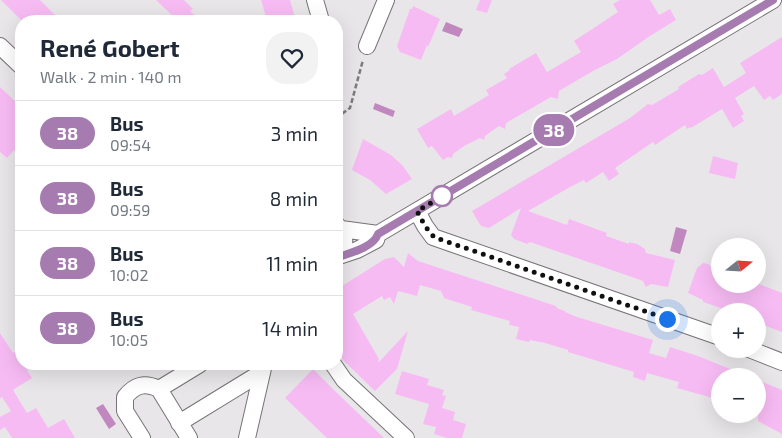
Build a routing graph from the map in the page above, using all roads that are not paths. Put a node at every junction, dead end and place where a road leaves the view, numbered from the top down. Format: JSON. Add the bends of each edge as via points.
{"nodes":[{"id":1,"x":315,"y":0,"type":"edge"},
{"id":2,"x":386,"y":0,"type":"edge"},
{"id":3,"x":773,"y":0,"type":"edge"},
{"id":4,"x":319,"y":15,"type":"edge"},
{"id":5,"x":0,"y":46,"type":"edge"},
{"id":6,"x":367,"y":46,"type":"road end"},
{"id":7,"x":15,"y":60,"type":"edge"},
{"id":8,"x":417,"y":211,"type":"junction"},
{"id":9,"x":343,"y":228,"type":"edge"},
{"id":10,"x":378,"y":234,"type":"junction"},
{"id":11,"x":343,"y":237,"type":"edge"},
{"id":12,"x":343,"y":249,"type":"edge"},
{"id":13,"x":343,"y":255,"type":"edge"},
{"id":14,"x":711,"y":335,"type":"edge"},
{"id":15,"x":766,"y":356,"type":"edge"},
{"id":16,"x":782,"y":362,"type":"edge"},
{"id":17,"x":190,"y":370,"type":"edge"},
{"id":18,"x":337,"y":370,"type":"edge"},
{"id":19,"x":262,"y":371,"type":"edge"},
{"id":20,"x":159,"y":389,"type":"junction"},
{"id":21,"x":179,"y":423,"type":"junction"},
{"id":22,"x":245,"y":436,"type":"edge"},
{"id":23,"x":142,"y":438,"type":"edge"},
{"id":24,"x":189,"y":438,"type":"edge"},
{"id":25,"x":406,"y":438,"type":"edge"}],
"edges":[{"from":1,"to":4,"type":"street"},
{"from":2,"to":6,"type":"street"},
{"from":3,"to":8,"type":"street"},
{"from":5,"to":7,"type":"street"},
{"from":8,"to":10,"type":"street"},
{"from":8,"to":14,"type":"street","via":[[434,237]]},
{"from":9,"to":10,"type":"street"},
{"from":10,"to":13,"type":"street","via":[[376,240]]},
{"from":11,"to":12,"type":"street"},
{"from":15,"to":16,"type":"street"},
{"from":17,"to":20,"type":"street"},
{"from":18,"to":25,"type":"street"},
{"from":19,"to":21,"type":"street"},
{"from":19,"to":22,"type":"street"},
{"from":20,"to":21,"type":"street"},
{"from":20,"to":23,"type":"street","via":[[140,385],[125,397],[125,411]]},
{"from":21,"to":24,"type":"street"}]}
